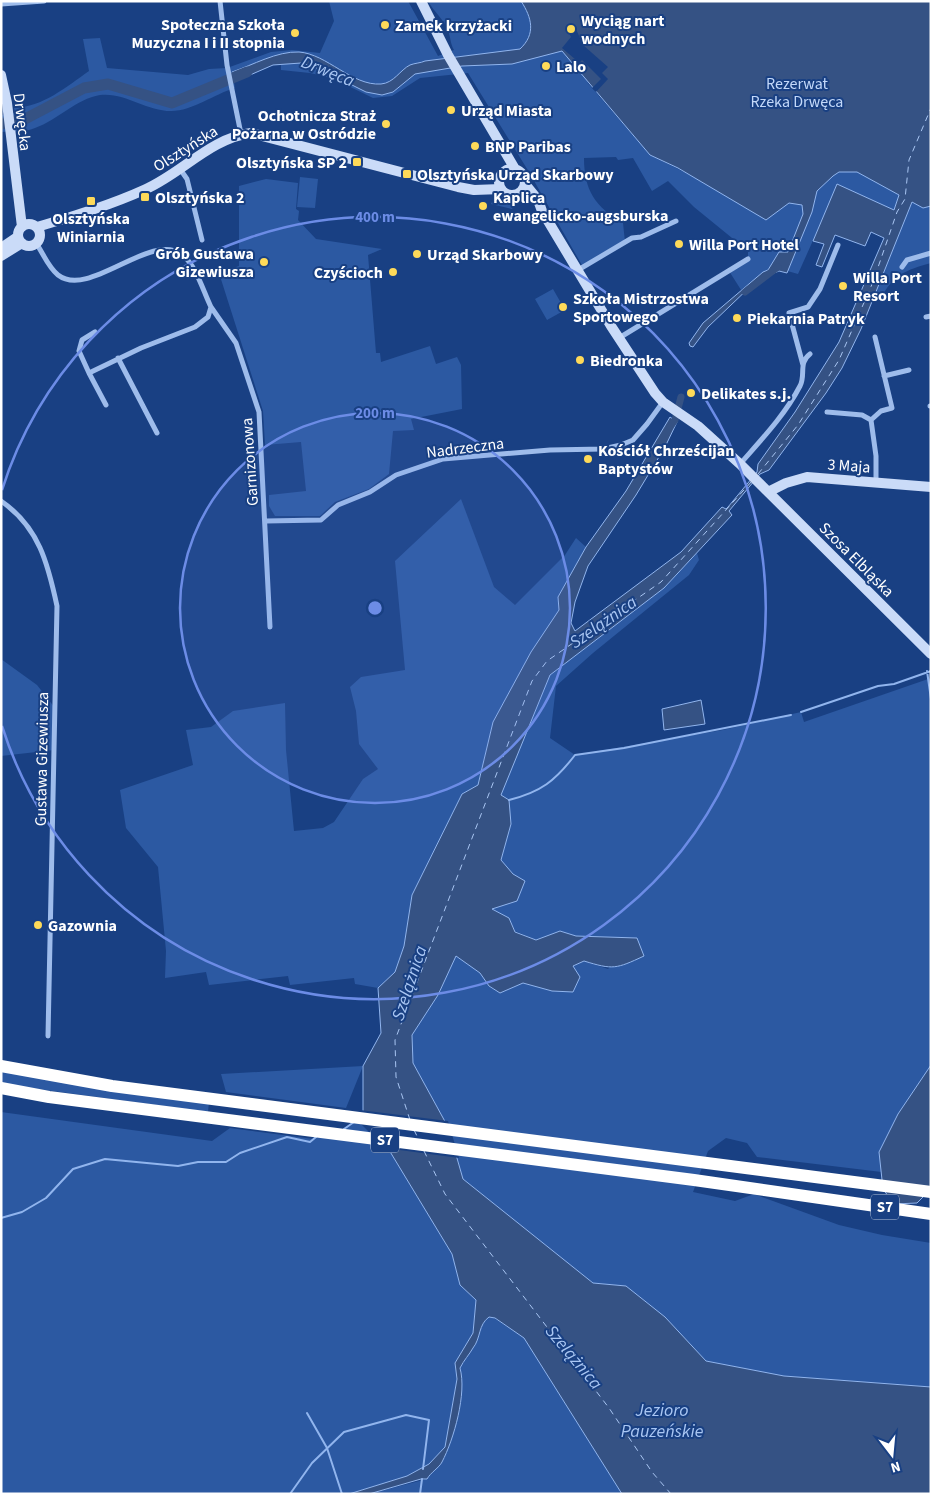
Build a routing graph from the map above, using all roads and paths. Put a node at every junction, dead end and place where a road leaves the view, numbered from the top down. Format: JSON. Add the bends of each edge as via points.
{"nodes":[{"id":1,"x":44,"y":1,"type":"edge"},
{"id":2,"x":220,"y":1,"type":"edge"},
{"id":3,"x":421,"y":1,"type":"edge"},
{"id":4,"x":1,"y":4,"type":"edge"},
{"id":5,"x":1,"y":75,"type":"edge"},
{"id":6,"x":240,"y":134,"type":"junction"},
{"id":7,"x":180,"y":169,"type":"junction"},
{"id":8,"x":510,"y":169,"type":"junction"},
{"id":9,"x":500,"y":185,"type":"junction"},
{"id":10,"x":522,"y":188,"type":"junction"},
{"id":11,"x":676,"y":222,"type":"dead end"},
{"id":12,"x":29,"y":233,"type":"junction"},
{"id":13,"x":202,"y":240,"type":"dead end"},
{"id":14,"x":838,"y":245,"type":"dead end"},
{"id":15,"x":1,"y":248,"type":"edge"},
{"id":16,"x":931,"y":253,"type":"edge"},
{"id":17,"x":1,"y":256,"type":"edge"},
{"id":18,"x":748,"y":259,"type":"dead end"},
{"id":19,"x":902,"y":267,"type":"dead end"},
{"id":20,"x":578,"y":270,"type":"junction"},
{"id":21,"x":211,"y":307,"type":"junction"},
{"id":22,"x":95,"y":332,"type":"dead end"},
{"id":23,"x":874,"y":337,"type":"dead end"},
{"id":24,"x":619,"y":338,"type":"junction"},
{"id":25,"x":810,"y":354,"type":"dead end"},
{"id":26,"x":118,"y":358,"type":"junction"},
{"id":27,"x":802,"y":365,"type":"junction"},
{"id":28,"x":909,"y":370,"type":"dead end"},
{"id":29,"x":89,"y":373,"type":"junction"},
{"id":30,"x":884,"y":376,"type":"junction"},
{"id":31,"x":663,"y":402,"type":"junction"},
{"id":32,"x":106,"y":405,"type":"dead end"},
{"id":33,"x":827,"y":412,"type":"dead end"},
{"id":34,"x":871,"y":420,"type":"junction"},
{"id":35,"x":156,"y":433,"type":"dead end"},
{"id":36,"x":742,"y":466,"type":"junction"},
{"id":37,"x":876,"y":482,"type":"junction"},
{"id":38,"x":931,"y":487,"type":"edge"},
{"id":39,"x":766,"y":489,"type":"junction"},
{"id":40,"x":1,"y":501,"type":"edge"},
{"id":41,"x":266,"y":521,"type":"junction"},
{"id":42,"x":270,"y":627,"type":"dead end"},
{"id":43,"x":931,"y":654,"type":"edge"},
{"id":44,"x":48,"y":1036,"type":"dead end"},
{"id":45,"x":1,"y":1066,"type":"edge"},
{"id":46,"x":1,"y":1088,"type":"edge"},
{"id":47,"x":931,"y":1192,"type":"edge"},
{"id":48,"x":931,"y":1214,"type":"edge"}],
"edges":[{"from":1,"to":4,"type":"street"},
{"from":2,"to":6,"type":"street","via":[[227,70]]},
{"from":3,"to":8,"type":"main road","via":[[448,55],[505,149]]},
{"from":5,"to":12,"type":"main road","name":"Drwęcka","via":[[19,202]]},
{"from":6,"to":7,"type":"main road","name":"Olsztyńska","via":[[223,141]]},
{"from":6,"to":9,"type":"main road","name":"Olsztyńska","via":[[260,135],[458,186],[480,189]]},
{"from":7,"to":12,"type":"main road","name":"Olsztyńska","via":[[146,189]]},
{"from":7,"to":13,"type":"street","via":[[187,179]]},
{"from":8,"to":9,"type":"main road"},
{"from":8,"to":10,"type":"main road","name":"Szosa Elbląska","via":[[524,176]]},
{"from":9,"to":10,"type":"main road","via":[[510,195]]},
{"from":10,"to":20,"type":"main road","name":"Szosa Elbląska","via":[[538,200]]},
{"from":11,"to":20,"type":"street","via":[[632,238]]},
{"from":12,"to":15,"type":"main road","name":"Olsztyńska"},
{"from":12,"to":17,"type":"main road","name":"Olsztyńska"},
{"from":12,"to":21,"type":"street","name":"Garnizonowa","via":[[52,269],[68,280],[102,273],[167,249],[182,254]]},
{"from":14,"to":27,"type":"street","via":[[820,290],[808,307],[789,313]]},
{"from":16,"to":19,"type":"street","via":[[907,260]]},
{"from":18,"to":24,"type":"street"},
{"from":20,"to":24,"type":"main road","name":"Szosa Elbląska"},
{"from":21,"to":26,"type":"street","via":[[208,318],[195,326]]},
{"from":21,"to":41,"type":"street","name":"Garnizonowa","via":[[236,343],[259,412]]},
{"from":22,"to":29,"type":"street","via":[[82,340],[80,351]]},
{"from":23,"to":30,"type":"street"},
{"from":24,"to":31,"type":"main road","name":"Szosa Elbląska"},
{"from":25,"to":27,"type":"street"},
{"from":26,"to":29,"type":"street"},
{"from":26,"to":35,"type":"street"},
{"from":27,"to":36,"type":"street","via":[[802,380],[796,392]]},
{"from":28,"to":30,"type":"street"},
{"from":29,"to":32,"type":"street"},
{"from":30,"to":34,"type":"street","via":[[892,408],[881,411]]},
{"from":31,"to":36,"type":"main road","name":"Szosa Elbląska","via":[[698,426]]},
{"from":31,"to":41,"type":"street","name":"Nadrzeczna","via":[[648,424],[632,440],[621,445],[603,449],[442,459],[396,474],[370,492],[338,505],[321,520]]},
{"from":33,"to":34,"type":"street","via":[[862,415]]},
{"from":34,"to":37,"type":"street"},
{"from":36,"to":39,"type":"main road","name":"Szosa Elbląska"},
{"from":37,"to":38,"type":"main road","name":"3 Maja"},
{"from":37,"to":39,"type":"main road","name":"3 Maja","via":[[807,477]]},
{"from":39,"to":43,"type":"main road","name":"Szosa Elbląska"},
{"from":40,"to":44,"type":"street","name":"Gustawa Gizewiusza","via":[[33,533],[45,554],[56,606]]},
{"from":41,"to":42,"type":"street","name":"Garnizonowa"},
{"from":45,"to":47,"type":"highway","number":"S7","via":[[112,1086]]},
{"from":46,"to":48,"type":"highway","number":"S7"}]}
